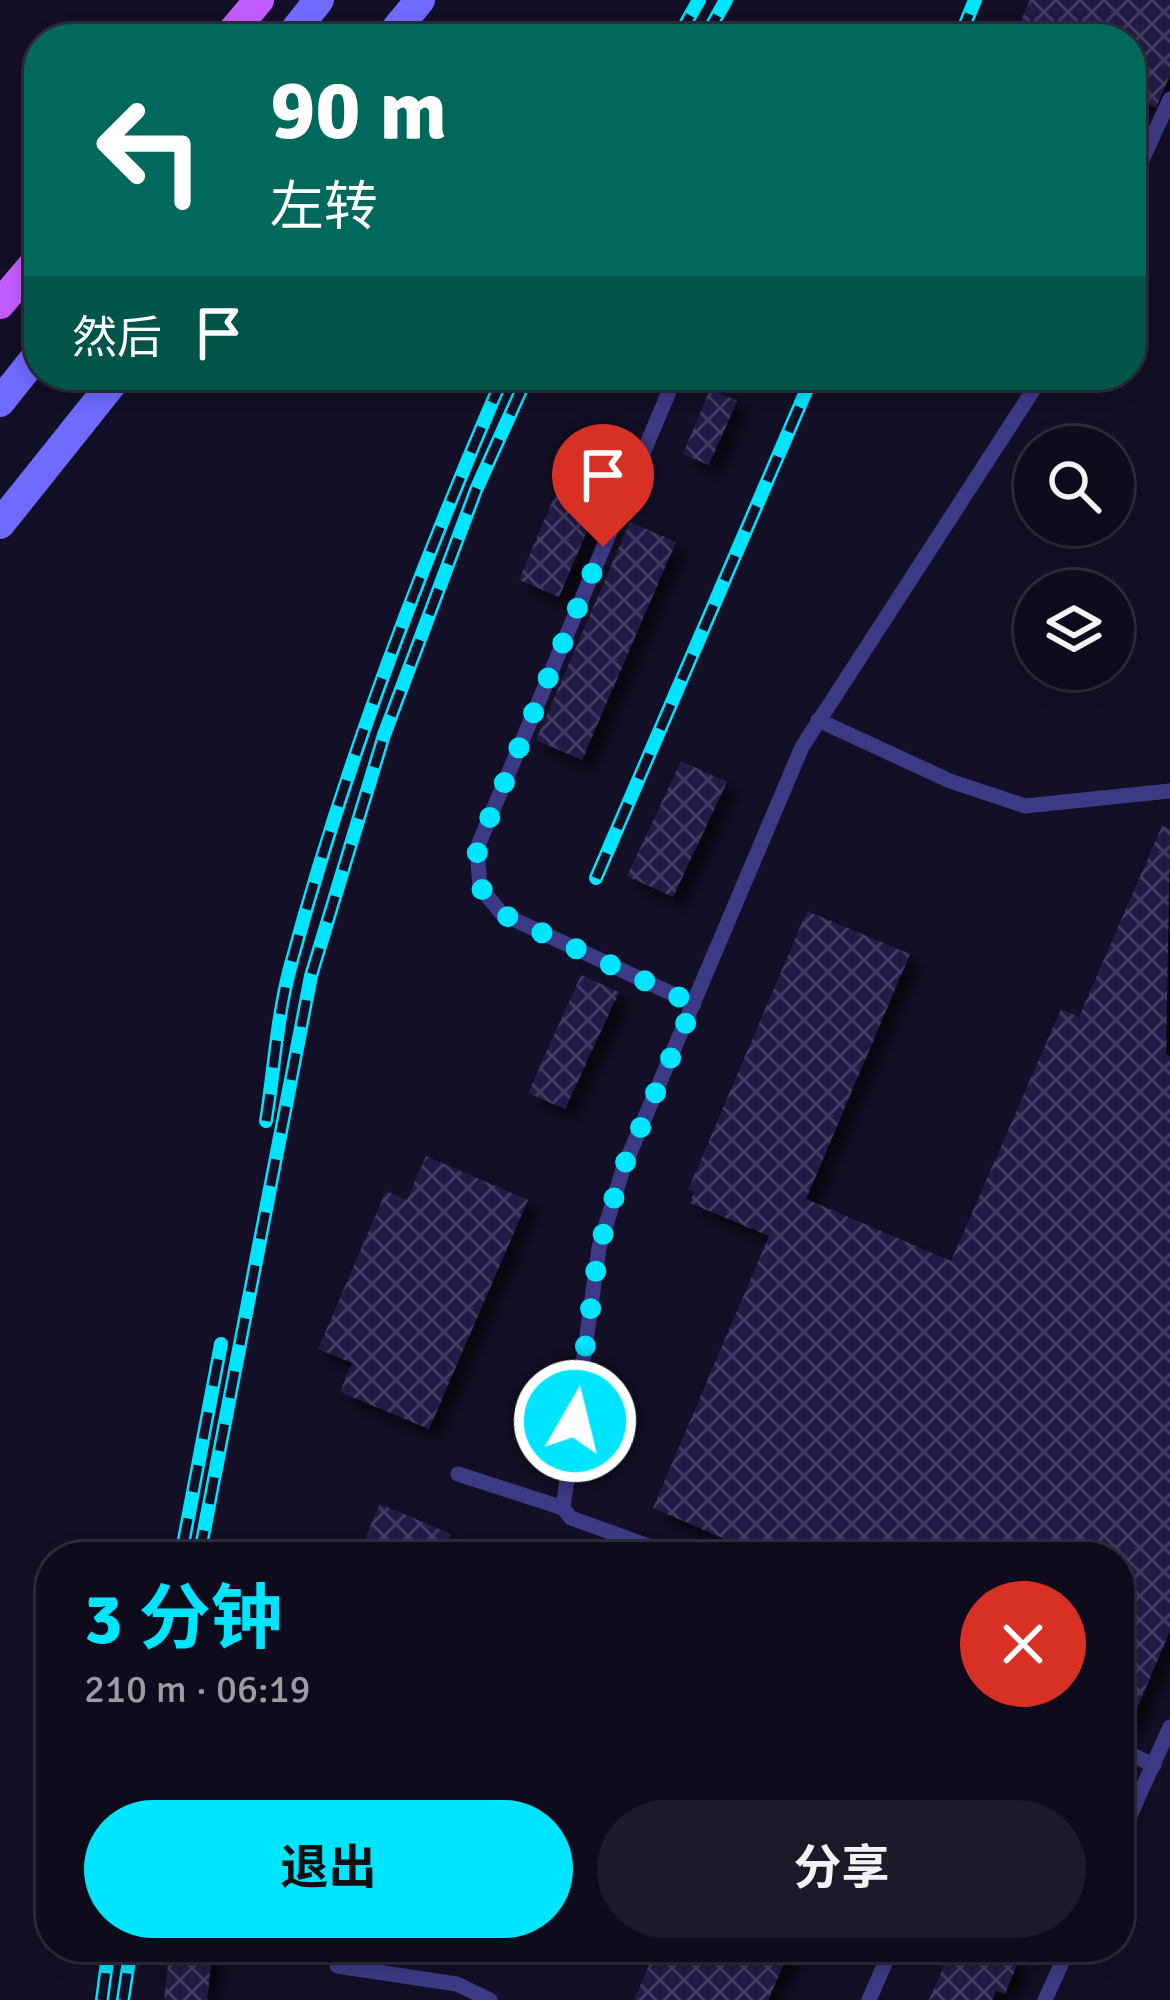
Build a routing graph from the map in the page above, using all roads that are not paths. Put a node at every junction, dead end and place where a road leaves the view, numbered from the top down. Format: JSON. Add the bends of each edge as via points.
{"nodes":[{"id":1,"x":259,"y":0,"type":"edge"},
{"id":2,"x":319,"y":0,"type":"edge"},
{"id":3,"x":420,"y":0,"type":"edge"},
{"id":4,"x":239,"y":24,"type":"edge"},
{"id":5,"x":300,"y":24,"type":"edge"},
{"id":6,"x":400,"y":24,"type":"edge"},
{"id":7,"x":1170,"y":99,"type":"edge"},
{"id":8,"x":1146,"y":151,"type":"edge"},
{"id":9,"x":24,"y":276,"type":"edge"},
{"id":10,"x":0,"y":304,"type":"edge"},
{"id":11,"x":24,"y":372,"type":"edge"},
{"id":12,"x":107,"y":390,"type":"edge"},
{"id":13,"x":670,"y":390,"type":"edge"},
{"id":14,"x":1036,"y":390,"type":"edge"},
{"id":15,"x":0,"y":402,"type":"edge"},
{"id":16,"x":0,"y":524,"type":"edge"},
{"id":17,"x":818,"y":720,"type":"junction"},
{"id":18,"x":1170,"y":791,"type":"edge"},
{"id":19,"x":694,"y":1004,"type":"junction"},
{"id":20,"x":458,"y":1474,"type":"dead end"},
{"id":21,"x":563,"y":1508,"type":"junction"},
{"id":22,"x":637,"y":1542,"type":"edge"},
{"id":23,"x":1170,"y":1727,"type":"edge"},
{"id":24,"x":1134,"y":1756,"type":"edge"},
{"id":25,"x":1154,"y":1765,"type":"junction"},
{"id":26,"x":1134,"y":1808,"type":"edge"},
{"id":27,"x":885,"y":1962,"type":"edge"},
{"id":28,"x":1062,"y":1962,"type":"edge"},
{"id":29,"x":337,"y":1966,"type":"dead end"},
{"id":30,"x":490,"y":2000,"type":"edge"},
{"id":31,"x":869,"y":2000,"type":"edge"},
{"id":32,"x":1045,"y":2000,"type":"edge"}],
"edges":[{"from":1,"to":4,"type":"main road"},
{"from":2,"to":5,"type":"main road"},
{"from":3,"to":6,"type":"main road"},
{"from":7,"to":8,"type":"lane"},
{"from":9,"to":10,"type":"main road"},
{"from":11,"to":15,"type":"main road"},
{"from":12,"to":16,"type":"main road"},
{"from":13,"to":19,"type":"lane","via":[[477,848],[480,887],[502,914]]},
{"from":14,"to":17,"type":"lane"},
{"from":17,"to":18,"type":"lane","via":[[1025,806]]},
{"from":17,"to":19,"type":"lane"},
{"from":19,"to":21,"type":"lane","via":[[623,1168],[599,1248]]},
{"from":20,"to":21,"type":"lane"},
{"from":21,"to":22,"type":"lane"},
{"from":23,"to":25,"type":"lane"},
{"from":24,"to":25,"type":"lane"},
{"from":25,"to":26,"type":"lane"},
{"from":27,"to":31,"type":"lane"},
{"from":28,"to":32,"type":"lane"},
{"from":29,"to":30,"type":"lane","via":[[457,1984]]}]}
